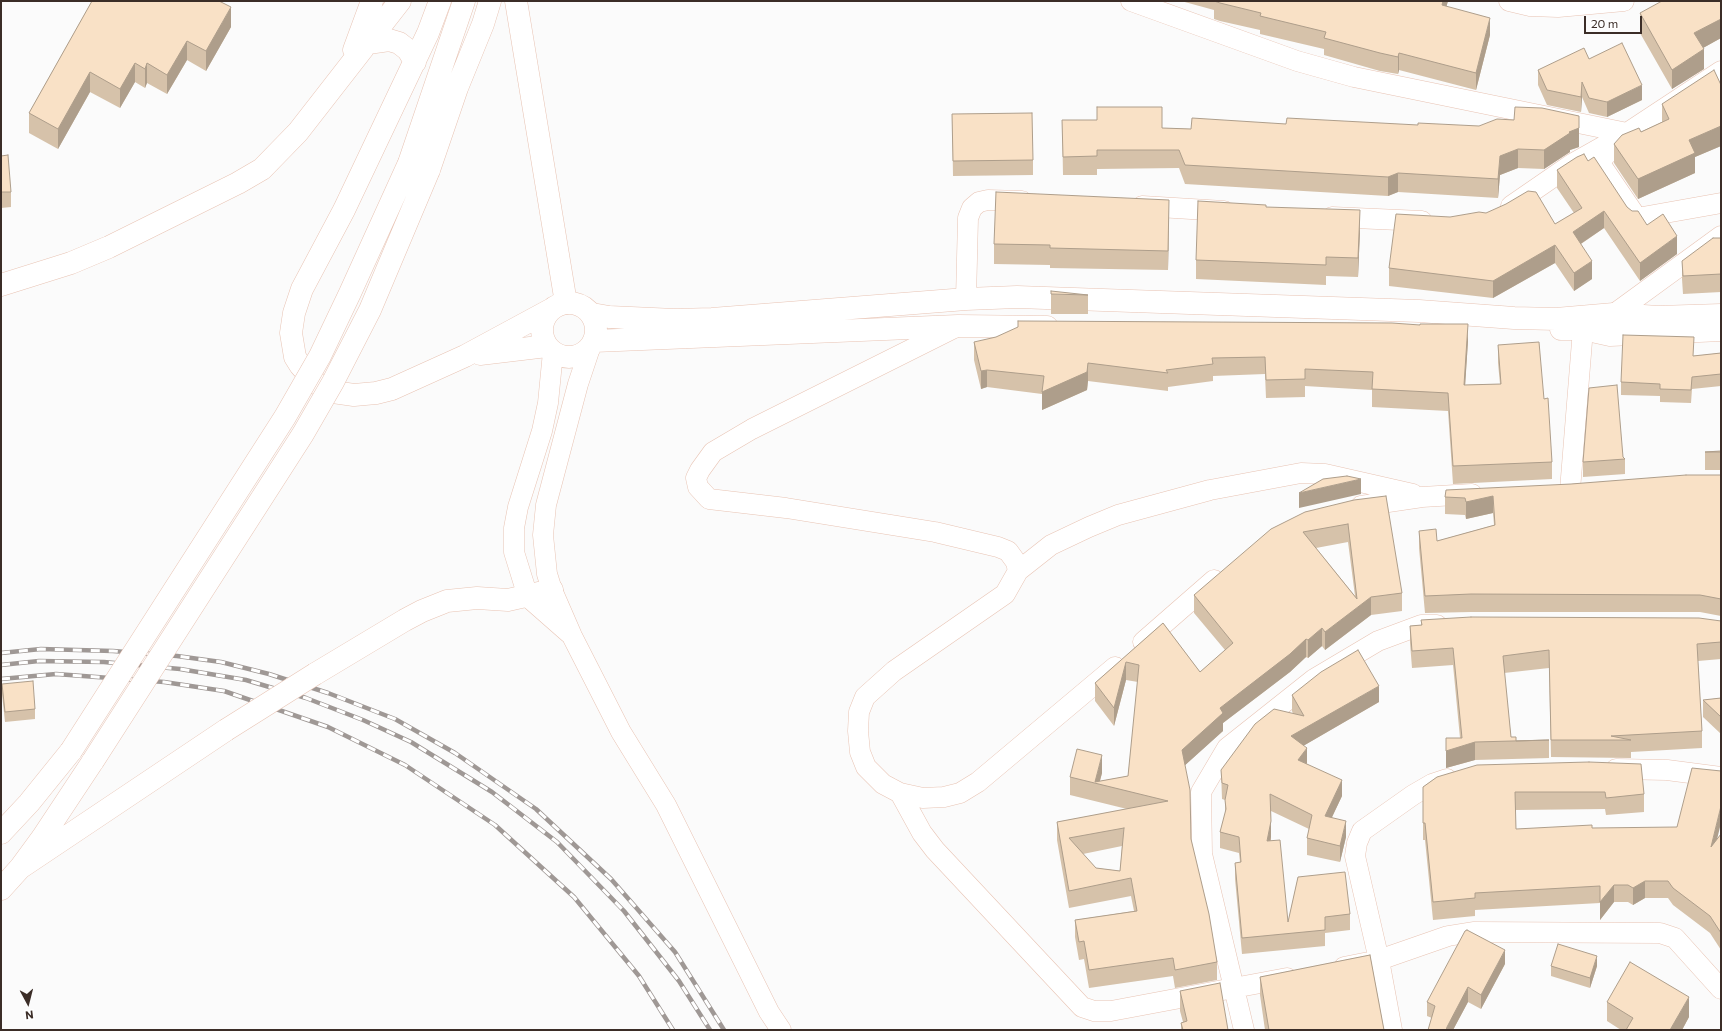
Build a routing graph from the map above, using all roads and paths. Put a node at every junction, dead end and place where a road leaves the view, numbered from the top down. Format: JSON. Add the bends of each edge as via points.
{"nodes":[{"id":1,"x":372,"y":1,"type":"edge"},
{"id":2,"x":400,"y":1,"type":"edge"},
{"id":3,"x":427,"y":1,"type":"edge"},
{"id":4,"x":440,"y":1,"type":"edge"},
{"id":5,"x":464,"y":1,"type":"edge"},
{"id":6,"x":490,"y":1,"type":"edge"},
{"id":7,"x":516,"y":1,"type":"edge"},
{"id":8,"x":1130,"y":1,"type":"edge"},
{"id":9,"x":1510,"y":1,"type":"edge"},
{"id":10,"x":1624,"y":1,"type":"edge"},
{"id":11,"x":428,"y":33,"type":"junction"},
{"id":12,"x":368,"y":43,"type":"junction"},
{"id":13,"x":414,"y":62,"type":"junction"},
{"id":14,"x":349,"y":67,"type":"junction"},
{"id":15,"x":1721,"y":71,"type":"edge"},
{"id":16,"x":1627,"y":133,"type":"junction"},
{"id":17,"x":1040,"y":202,"type":"edge"},
{"id":18,"x":1721,"y":203,"type":"edge"},
{"id":19,"x":1124,"y":205,"type":"edge"},
{"id":20,"x":1243,"y":212,"type":"edge"},
{"id":21,"x":1494,"y":214,"type":"edge"},
{"id":22,"x":1315,"y":216,"type":"edge"},
{"id":23,"x":1442,"y":222,"type":"edge"},
{"id":24,"x":1721,"y":236,"type":"edge"},
{"id":25,"x":1,"y":285,"type":"edge"},
{"id":26,"x":966,"y":299,"type":"junction"},
{"id":27,"x":559,"y":306,"type":"junction"},
{"id":28,"x":592,"y":314,"type":"junction"},
{"id":29,"x":1614,"y":314,"type":"junction"},
{"id":30,"x":1721,"y":315,"type":"edge"},
{"id":31,"x":958,"y":326,"type":"junction"},
{"id":32,"x":1069,"y":327,"type":"edge"},
{"id":33,"x":1339,"y":328,"type":"edge"},
{"id":34,"x":1583,"y":329,"type":"junction"},
{"id":35,"x":1721,"y":330,"type":"edge"},
{"id":36,"x":592,"y":345,"type":"junction"},
{"id":37,"x":550,"y":349,"type":"junction"},
{"id":38,"x":465,"y":356,"type":"junction"},
{"id":39,"x":1570,"y":490,"type":"edge"},
{"id":40,"x":1492,"y":493,"type":"edge"},
{"id":41,"x":1422,"y":496,"type":"junction"},
{"id":42,"x":1345,"y":509,"type":"edge"},
{"id":43,"x":1225,"y":570,"type":"edge"},
{"id":44,"x":1018,"y":571,"type":"junction"},
{"id":45,"x":552,"y":590,"type":"junction"},
{"id":46,"x":528,"y":597,"type":"junction"},
{"id":47,"x":1457,"y":624,"type":"edge"},
{"id":48,"x":572,"y":636,"type":"junction"},
{"id":49,"x":1596,"y":768,"type":"edge"},
{"id":50,"x":1462,"y":774,"type":"edge"},
{"id":51,"x":1721,"y":777,"type":"edge"},
{"id":52,"x":900,"y":793,"type":"junction"},
{"id":53,"x":1,"y":833,"type":"edge"},
{"id":54,"x":20,"y":868,"type":"junction"},
{"id":55,"x":1,"y":889,"type":"edge"},
{"id":56,"x":1379,"y":960,"type":"junction"},
{"id":57,"x":1326,"y":970,"type":"edge"},
{"id":58,"x":1303,"y":975,"type":"edge"},
{"id":59,"x":1234,"y":988,"type":"junction"},
{"id":60,"x":1721,"y":989,"type":"edge"},
{"id":61,"x":781,"y":1030,"type":"edge"},
{"id":62,"x":1244,"y":1030,"type":"edge"},
{"id":63,"x":1392,"y":1030,"type":"edge"}],
"edges":[{"from":1,"to":14,"type":"main road"},
{"from":2,"to":12,"type":"main road"},
{"from":3,"to":11,"type":"main road"},
{"from":4,"to":11,"type":"main road"},
{"from":5,"to":53,"type":"main road","bridge":true,"via":[[409,163],[320,356],[285,417],[71,751]]},
{"from":6,"to":54,"type":"main road","bridge":true,"via":[[429,170],[370,310],[333,382],[303,434],[93,761]]},
{"from":7,"to":27,"type":"main road"},
{"from":8,"to":16,"type":"street","via":[[1297,61],[1354,77]]},
{"from":9,"to":10,"type":"street","via":[[1530,6],[1558,7]]},
{"from":11,"to":13,"type":"main road"},
{"from":12,"to":13,"type":"main road","via":[[389,40],[399,44],[408,50]]},
{"from":12,"to":14,"type":"main road"},
{"from":13,"to":38,"type":"main road","via":[[344,210],[302,289],[294,313],[292,345],[300,365],[316,383],[334,392],[354,395],[392,389]]},
{"from":14,"to":25,"type":"main road","via":[[298,132],[262,169],[110,247],[72,263]]},
{"from":15,"to":16,"type":"street"},
{"from":16,"to":18,"type":"street","via":[[1599,162],[1637,218]]},
{"from":16,"to":21,"type":"street","via":[[1572,164],[1514,204]]},
{"from":17,"to":26,"type":"street","via":[[988,200],[979,202],[972,208],[968,218]]},
{"from":19,"to":20,"type":"street"},
{"from":22,"to":23,"type":"street"},
{"from":24,"to":29,"type":"street"},
{"from":26,"to":28,"type":"main road","via":[[712,319],[676,320]]},
{"from":26,"to":29,"type":"main road","via":[[1017,297],[1230,304],[1535,318]]},
{"from":27,"to":28,"type":"main road","via":[[581,305]]},
{"from":27,"to":37,"type":"main road","via":[[546,315],[542,326],[543,338]]},
{"from":27,"to":38,"type":"main road"},
{"from":28,"to":36,"type":"main road","via":[[597,327]]},
{"from":29,"to":30,"type":"main road","via":[[1658,317]]},
{"from":31,"to":32,"type":"main road"},
{"from":31,"to":36,"type":"main road"},
{"from":31,"to":44,"type":"street","via":[[752,429],[713,452],[696,478],[698,487],[709,499],[786,508],[920,530],[998,547],[1008,551],[1016,562]]},
{"from":33,"to":34,"type":"main road"},
{"from":34,"to":35,"type":"main road","via":[[1610,335]]},
{"from":34,"to":39,"type":"street"},
{"from":36,"to":37,"type":"main road","via":[[584,353],[572,357],[560,356]]},
{"from":36,"to":45,"type":"street","via":[[573,403],[544,517],[544,555]]},
{"from":37,"to":38,"type":"main road"},
{"from":37,"to":46,"type":"street","via":[[548,402],[514,528],[514,552]]},
{"from":40,"to":41,"type":"street"},
{"from":41,"to":42,"type":"street"},
{"from":41,"to":44,"type":"street","via":[[1325,474],[1301,473],[1265,479],[1210,490],[1118,515],[1051,545]]},
{"from":43,"to":52,"type":"street","via":[[1092,688],[978,782],[960,793],[944,797],[922,798]]},
{"from":44,"to":52,"type":"street","via":[[1005,594],[894,671],[865,697],[859,712],[860,752],[866,767],[882,784]]},
{"from":45,"to":46,"type":"main road"},
{"from":45,"to":48,"type":"street"},
{"from":46,"to":48,"type":"street"},
{"from":46,"to":54,"type":"main road","bridge":true,"via":[[508,600],[466,598],[447,601],[405,620],[226,730]]},
{"from":47,"to":59,"type":"street","via":[[1422,625],[1378,641],[1314,679],[1227,748],[1201,792],[1202,854]]},
{"from":48,"to":61,"type":"street","via":[[621,732],[666,805],[769,1012]]},
{"from":49,"to":51,"type":"street","via":[[1667,770]]},
{"from":50,"to":56,"type":"street","via":[[1432,784],[1362,831],[1355,856]]},
{"from":52,"to":59,"type":"street","via":[[922,833],[935,850],[1082,1007],[1094,1011],[1111,1011]]},
{"from":54,"to":55,"type":"main road"},
{"from":56,"to":57,"type":"street"},
{"from":56,"to":60,"type":"street","via":[[1448,936],[1473,932],[1660,933],[1675,938]]},
{"from":56,"to":63,"type":"street"},
{"from":58,"to":59,"type":"street"},
{"from":59,"to":62,"type":"street"}]}
